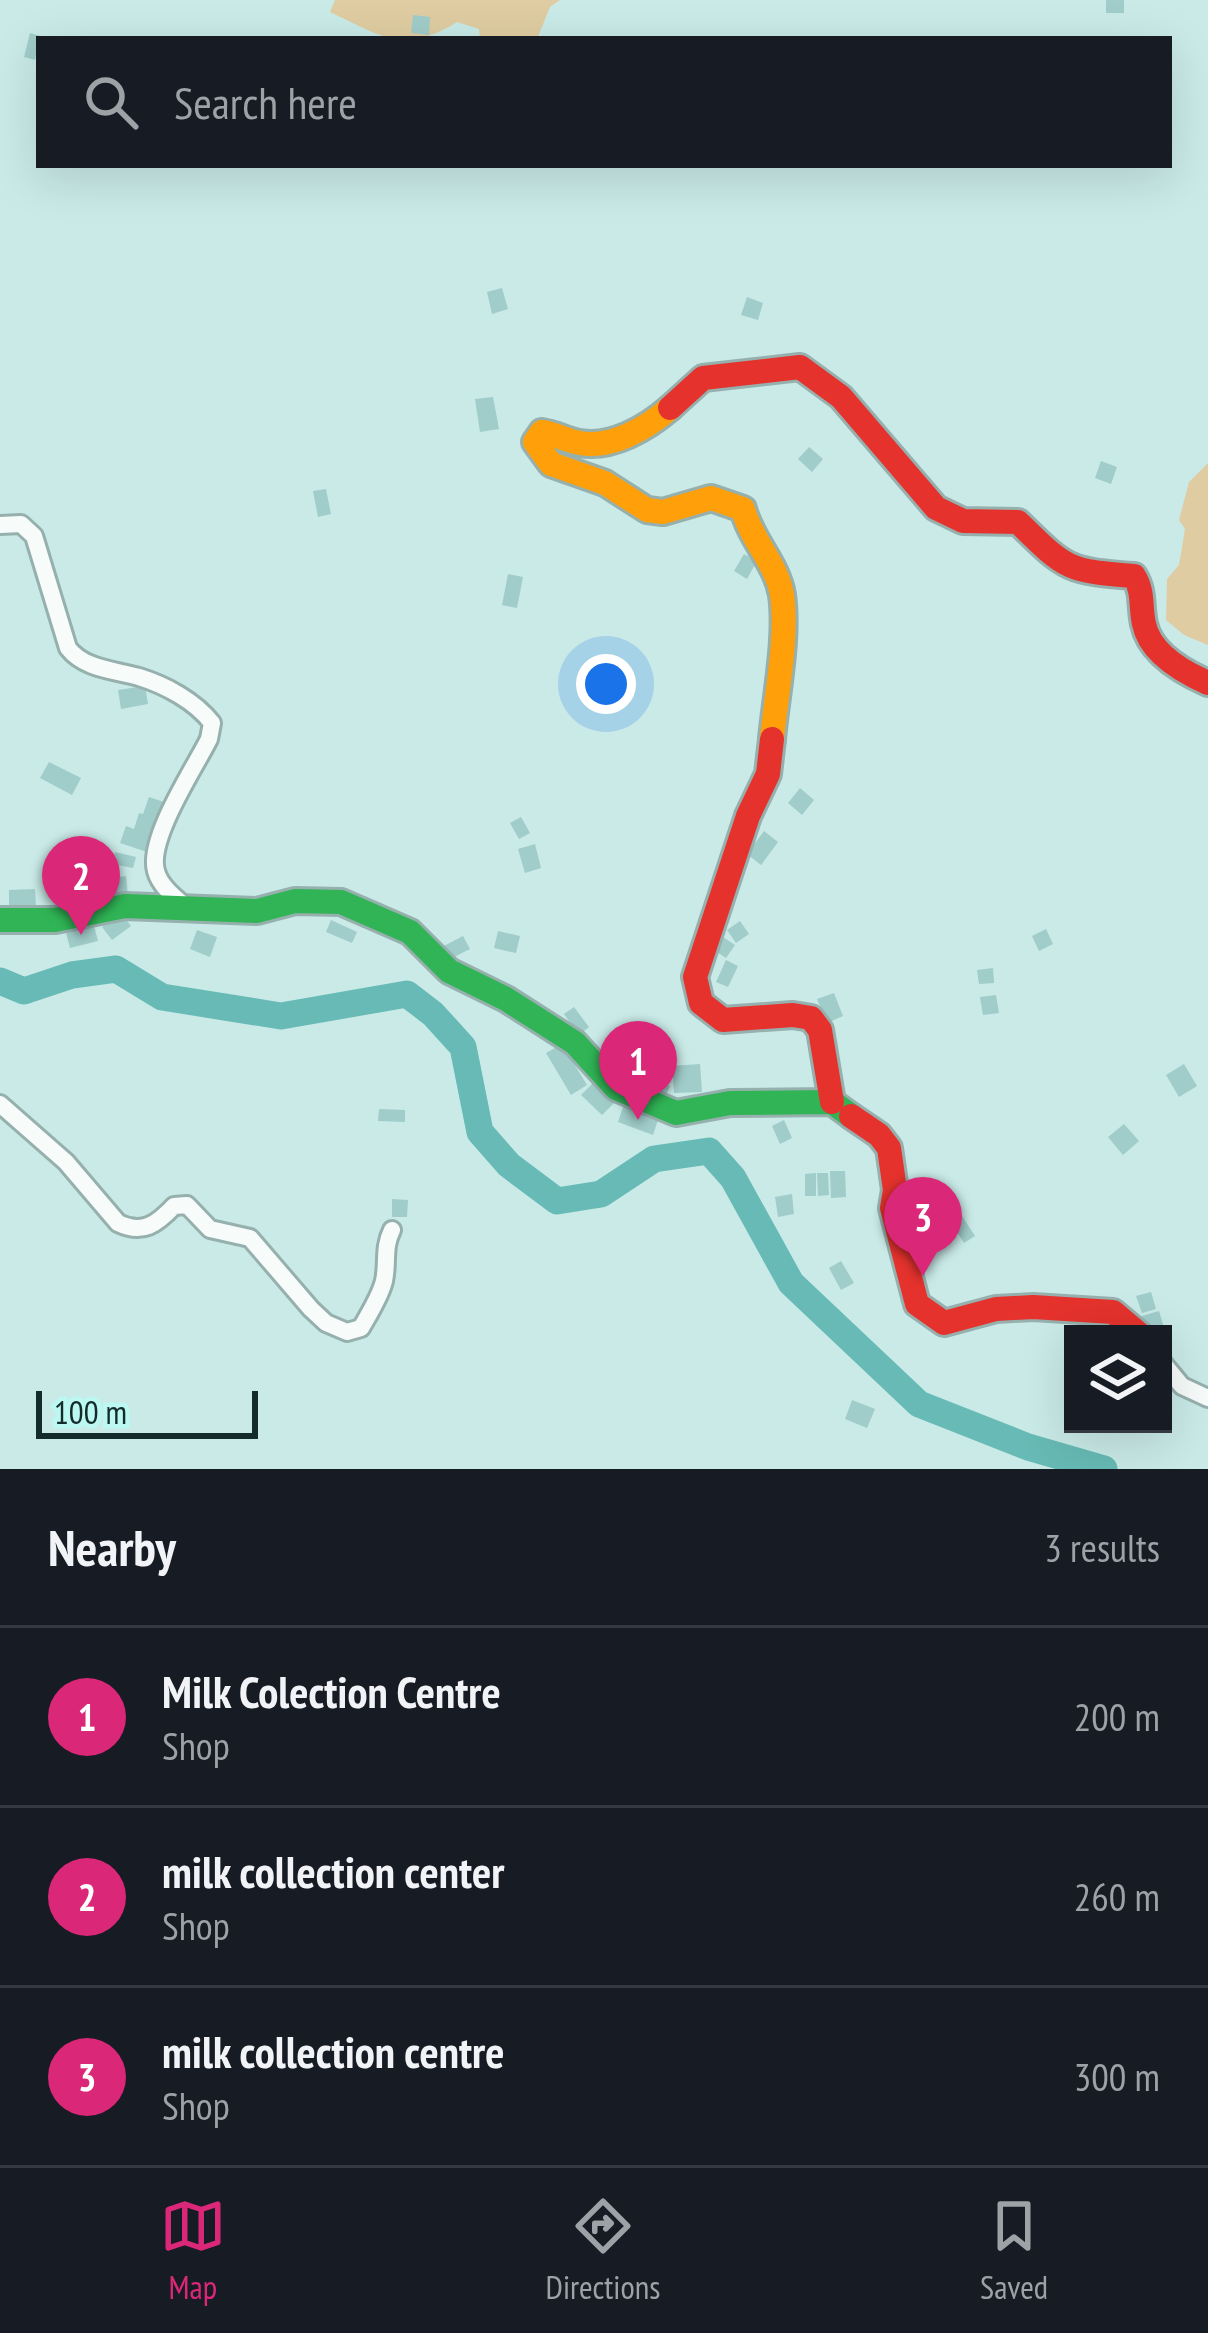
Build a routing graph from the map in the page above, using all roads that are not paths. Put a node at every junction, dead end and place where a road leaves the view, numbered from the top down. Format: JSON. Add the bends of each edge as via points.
{"nodes":[{"id":1,"x":0,"y":525,"type":"edge"},
{"id":2,"x":1208,"y":682,"type":"edge"},
{"id":3,"x":186,"y":908,"type":"junction"},
{"id":4,"x":0,"y":920,"type":"edge"},
{"id":5,"x":832,"y":1102,"type":"junction"},
{"id":6,"x":0,"y":1104,"type":"edge"},
{"id":7,"x":392,"y":1230,"type":"dead end"},
{"id":8,"x":1128,"y":1325,"type":"edge"},
{"id":9,"x":1172,"y":1373,"type":"edge"},
{"id":10,"x":1208,"y":1399,"type":"edge"}],
"edges":[{"from":1,"to":3,"type":"street","via":[[21,524],[34,536],[77,659],[144,678],[212,723],[157,845],[155,868]]},
{"from":2,"to":5,"type":"street","via":[[1149,640],[1134,576],[1062,565],[1018,522],[947,515],[841,397],[800,367],[703,378],[653,423],[607,443],[542,432],[535,442],[553,465],[640,507],[660,514],[702,499],[734,503],[778,580],[783,615],[768,774],[695,977],[701,1003],[724,1020],[811,1018]]},
{"from":3,"to":4,"type":"street"},
{"from":3,"to":5,"type":"street","via":[[257,911],[323,900],[369,914],[410,932],[465,982],[559,1032],[616,1088],[676,1113],[730,1103]]},
{"from":5,"to":8,"type":"street","via":[[889,1148],[892,1208],[911,1288],[931,1315],[944,1323],[1034,1306],[1113,1312]]},
{"from":6,"to":7,"type":"street","via":[[118,1222],[156,1225],[174,1206],[188,1205],[210,1229],[250,1238],[310,1309],[347,1332],[362,1328],[385,1279]]},
{"from":9,"to":10,"type":"street"}]}
